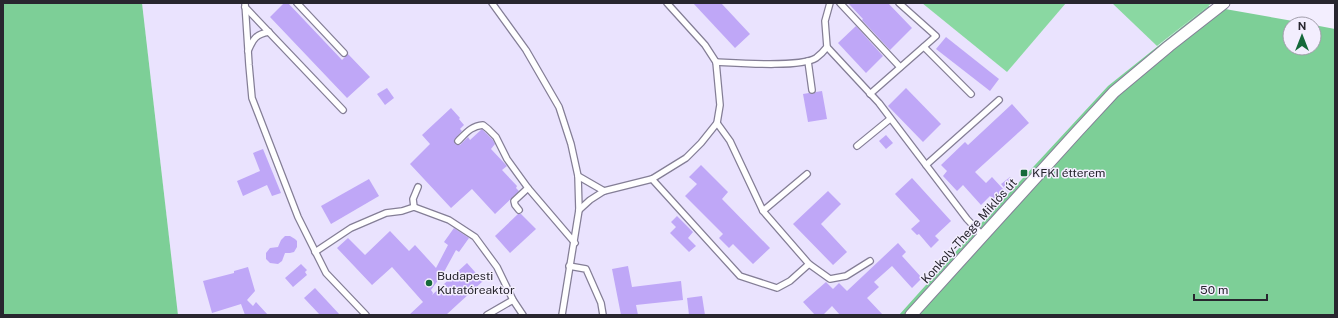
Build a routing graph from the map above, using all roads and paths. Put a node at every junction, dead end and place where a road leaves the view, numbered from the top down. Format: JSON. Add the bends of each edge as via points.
{"nodes":[{"id":1,"x":298,"y":3,"type":"edge"},
{"id":2,"x":492,"y":3,"type":"edge"},
{"id":3,"x":667,"y":3,"type":"edge"},
{"id":4,"x":830,"y":3,"type":"edge"},
{"id":5,"x":840,"y":3,"type":"edge"},
{"id":6,"x":899,"y":3,"type":"edge"},
{"id":7,"x":1224,"y":3,"type":"edge"},
{"id":8,"x":245,"y":5,"type":"edge"},
{"id":9,"x":269,"y":32,"type":"junction"},
{"id":10,"x":827,"y":47,"type":"junction"},
{"id":11,"x":924,"y":47,"type":"junction"},
{"id":12,"x":248,"y":51,"type":"junction"},
{"id":13,"x":344,"y":53,"type":"dead end"},
{"id":14,"x":808,"y":61,"type":"junction"},
{"id":15,"x":716,"y":62,"type":"junction"},
{"id":16,"x":900,"y":68,"type":"junction"},
{"id":17,"x":812,"y":90,"type":"dead end"},
{"id":18,"x":870,"y":94,"type":"junction"},
{"id":19,"x":971,"y":94,"type":"dead end"},
{"id":20,"x":999,"y":100,"type":"dead end"},
{"id":21,"x":343,"y":110,"type":"dead end"},
{"id":22,"x":890,"y":119,"type":"junction"},
{"id":23,"x":717,"y":123,"type":"junction"},
{"id":24,"x":458,"y":141,"type":"dead end"},
{"id":25,"x":856,"y":146,"type":"dead end"},
{"id":26,"x":926,"y":165,"type":"junction"},
{"id":27,"x":807,"y":174,"type":"dead end"},
{"id":28,"x":578,"y":176,"type":"junction"},
{"id":29,"x":652,"y":178,"type":"junction"},
{"id":30,"x":418,"y":187,"type":"dead end"},
{"id":31,"x":528,"y":188,"type":"junction"},
{"id":32,"x":604,"y":191,"type":"junction"},
{"id":33,"x":414,"y":207,"type":"junction"},
{"id":34,"x":519,"y":210,"type":"dead end"},
{"id":35,"x":579,"y":210,"type":"junction"},
{"id":36,"x":763,"y":211,"type":"junction"},
{"id":37,"x":983,"y":236,"type":"junction"},
{"id":38,"x":575,"y":243,"type":"junction"},
{"id":39,"x":315,"y":252,"type":"junction"},
{"id":40,"x":870,"y":261,"type":"dead end"},
{"id":41,"x":809,"y":264,"type":"junction"},
{"id":42,"x":569,"y":266,"type":"junction"},
{"id":43,"x":513,"y":300,"type":"junction"},
{"id":44,"x":366,"y":315,"type":"edge"},
{"id":45,"x":487,"y":315,"type":"edge"},
{"id":46,"x":523,"y":315,"type":"edge"},
{"id":47,"x":562,"y":315,"type":"edge"},
{"id":48,"x":603,"y":315,"type":"edge"},
{"id":49,"x":911,"y":315,"type":"edge"}],
"edges":[{"from":1,"to":13,"type":"lane"},
{"from":2,"to":28,"type":"lane","via":[[526,50],[559,107]]},
{"from":3,"to":15,"type":"lane","via":[[705,45]]},
{"from":4,"to":10,"type":"lane","via":[[825,21]]},
{"from":5,"to":16,"type":"lane"},
{"from":6,"to":11,"type":"lane","via":[[936,36]]},
{"from":7,"to":37,"type":"street","name":"Konkoly-Thege Miklós út","via":[[1114,92]]},
{"from":8,"to":9,"type":"lane"},
{"from":8,"to":12,"type":"lane"},
{"from":9,"to":12,"type":"lane","via":[[260,33]]},
{"from":9,"to":21,"type":"lane"},
{"from":10,"to":14,"type":"lane","via":[[816,58]]},
{"from":10,"to":18,"type":"lane"},
{"from":11,"to":16,"type":"lane"},
{"from":11,"to":19,"type":"lane"},
{"from":12,"to":39,"type":"lane","via":[[252,98],[298,217]]},
{"from":14,"to":15,"type":"lane","via":[[783,64]]},
{"from":14,"to":17,"type":"lane"},
{"from":15,"to":23,"type":"lane","via":[[720,105]]},
{"from":16,"to":18,"type":"lane"},
{"from":18,"to":22,"type":"lane"},
{"from":20,"to":26,"type":"lane"},
{"from":22,"to":25,"type":"lane"},
{"from":22,"to":26,"type":"lane"},
{"from":23,"to":29,"type":"lane","via":[[702,143],[686,158]]},
{"from":23,"to":36,"type":"lane","via":[[730,141]]},
{"from":24,"to":31,"type":"lane","via":[[476,125],[488,129],[496,137],[507,159]]},
{"from":26,"to":37,"type":"lane","via":[[966,220]]},
{"from":27,"to":36,"type":"lane"},
{"from":28,"to":32,"type":"lane"},
{"from":28,"to":35,"type":"lane"},
{"from":29,"to":32,"type":"lane"},
{"from":29,"to":41,"type":"lane","via":[[740,276],[777,288],[790,281]]},
{"from":30,"to":33,"type":"lane","via":[[413,199]]},
{"from":31,"to":34,"type":"lane","via":[[514,201]]},
{"from":31,"to":38,"type":"lane"},
{"from":32,"to":35,"type":"lane"},
{"from":33,"to":39,"type":"lane","via":[[386,214],[351,228]]},
{"from":33,"to":43,"type":"lane","via":[[449,220],[475,237],[497,267]]},
{"from":35,"to":38,"type":"lane"},
{"from":36,"to":41,"type":"lane"},
{"from":37,"to":49,"type":"street","name":"Konkoly-Thege Miklós út"},
{"from":38,"to":42,"type":"lane"},
{"from":39,"to":44,"type":"lane","via":[[326,273]]},
{"from":40,"to":41,"type":"lane","via":[[846,276],[830,279]]},
{"from":42,"to":47,"type":"lane"},
{"from":42,"to":48,"type":"lane","via":[[586,270],[601,303]]},
{"from":43,"to":45,"type":"lane"},
{"from":43,"to":46,"type":"lane"}]}
